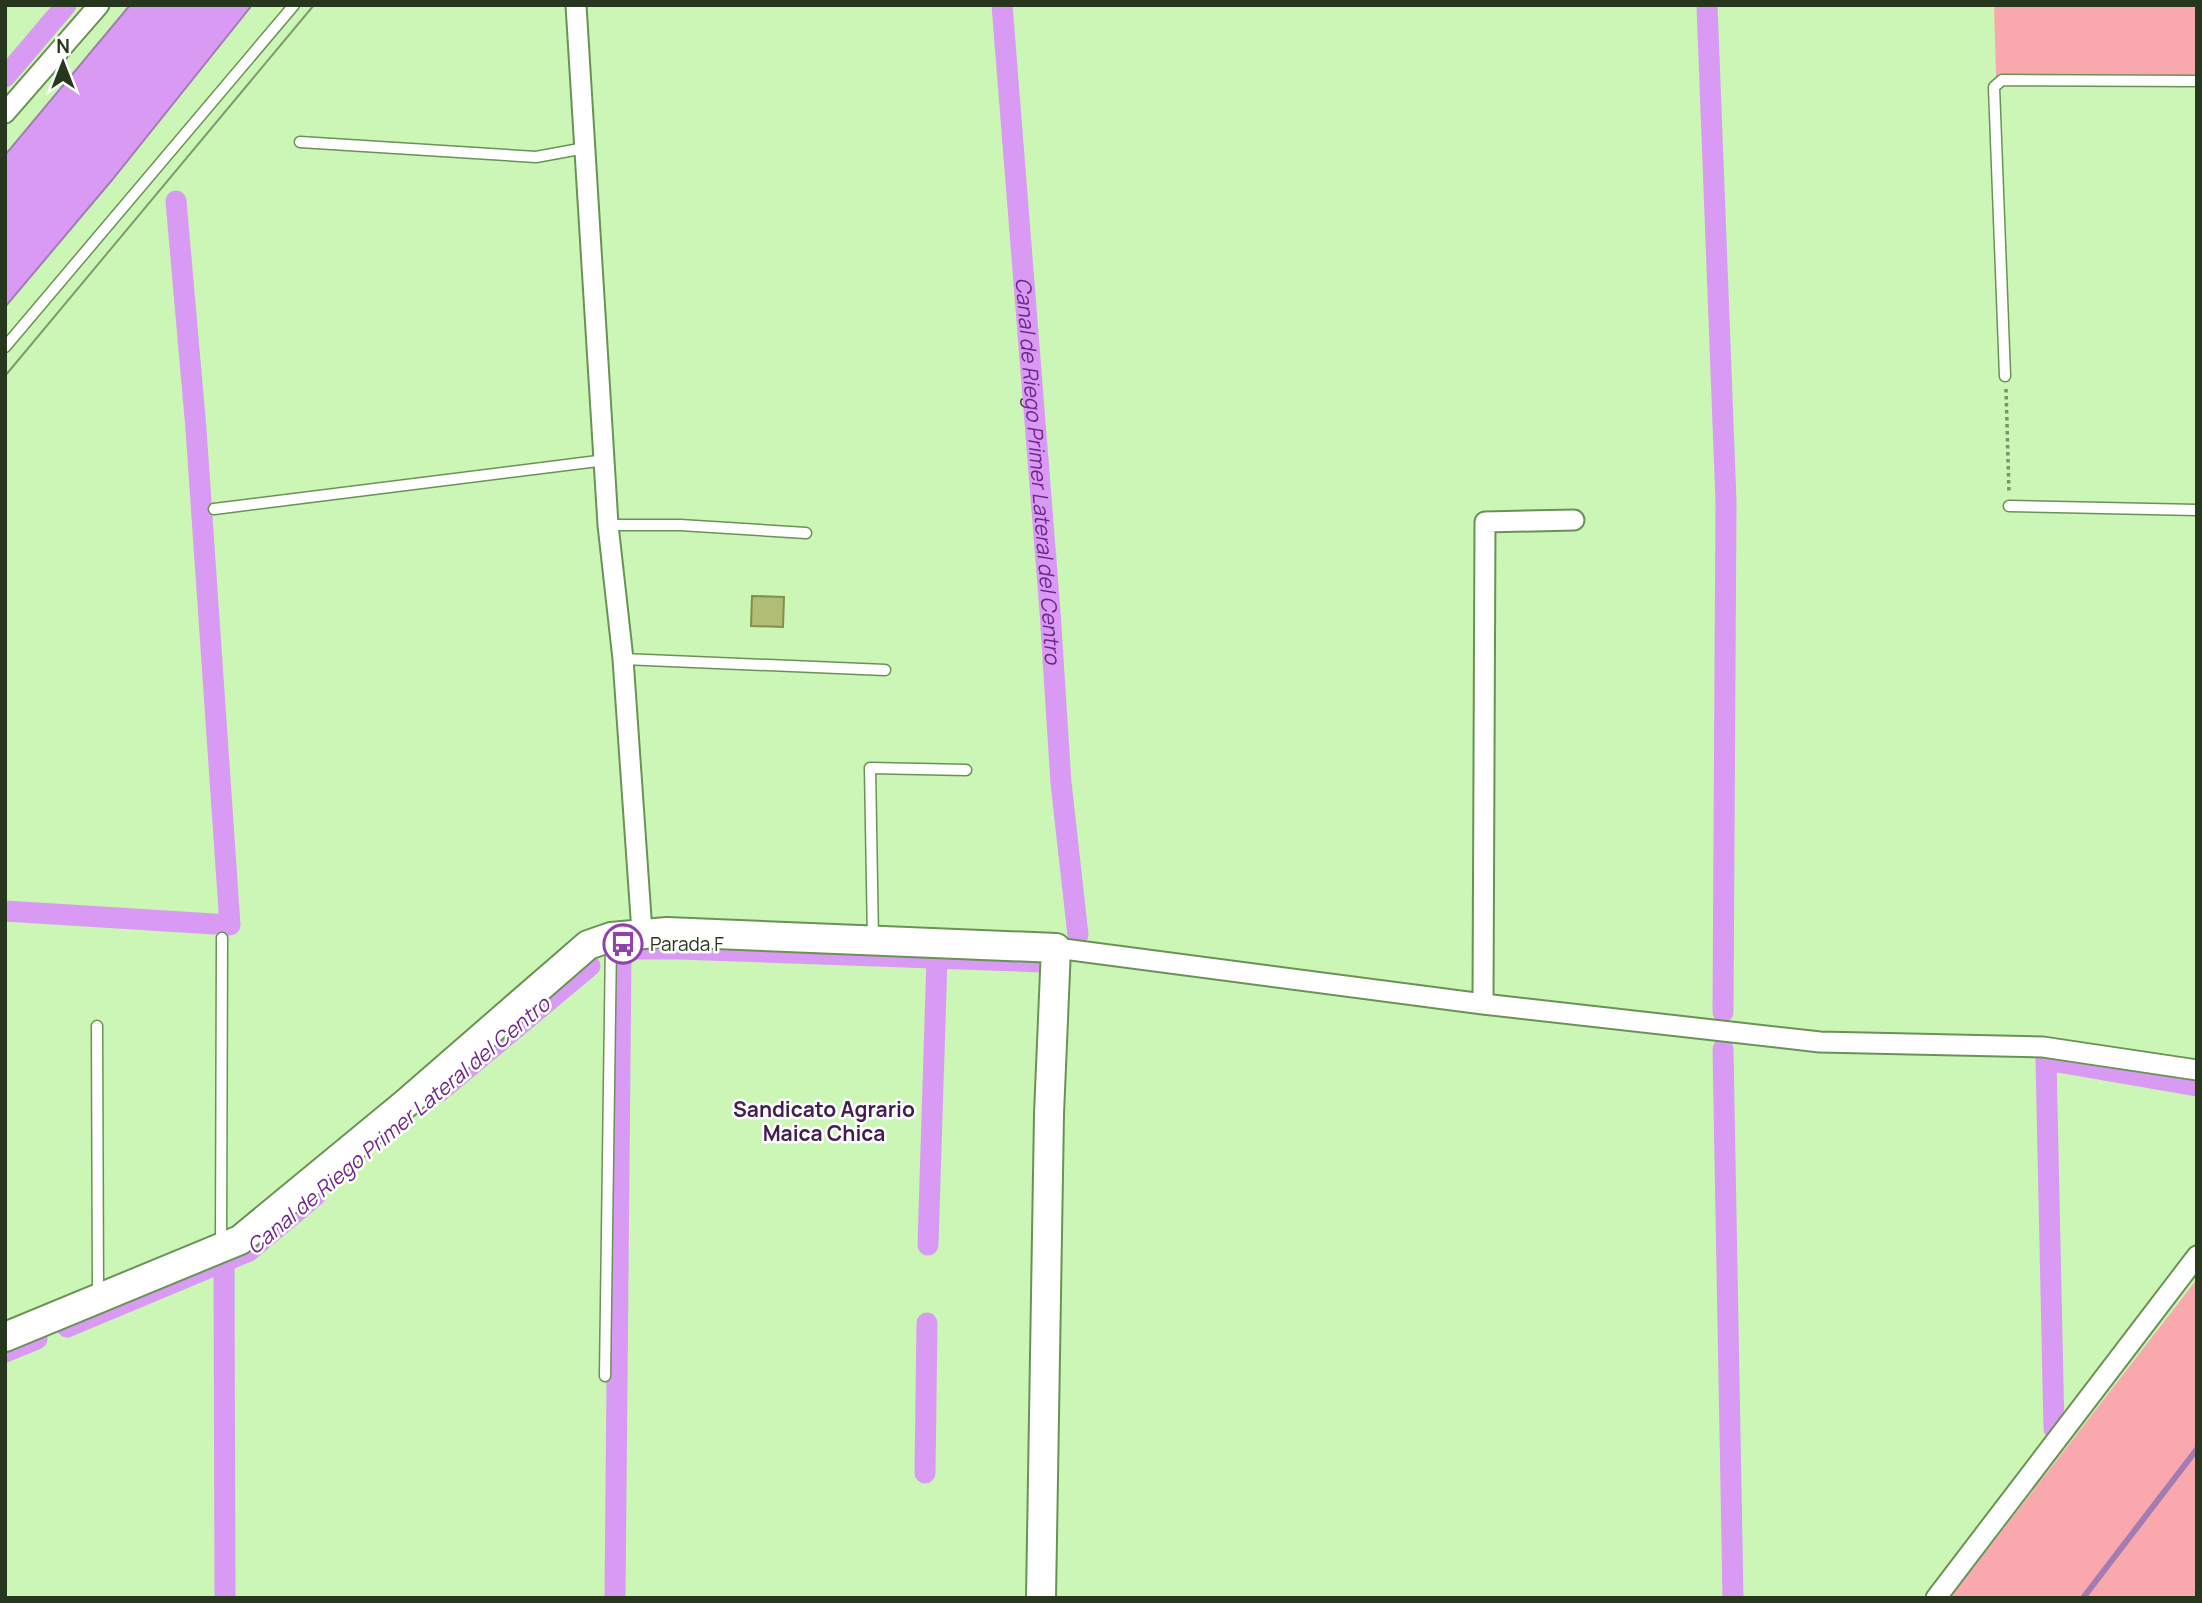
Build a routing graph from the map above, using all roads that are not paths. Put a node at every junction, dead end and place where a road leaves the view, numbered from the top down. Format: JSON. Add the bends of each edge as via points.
{"nodes":[{"id":1,"x":99,"y":5,"type":"edge"},
{"id":2,"x":294,"y":5,"type":"edge"},
{"id":3,"x":576,"y":5,"type":"edge"},
{"id":4,"x":2197,"y":81,"type":"edge"},
{"id":5,"x":5,"y":113,"type":"edge"},
{"id":6,"x":300,"y":142,"type":"dead end"},
{"id":7,"x":585,"y":148,"type":"junction"},
{"id":8,"x":5,"y":347,"type":"edge"},
{"id":9,"x":2005,"y":376,"type":"road end"},
{"id":10,"x":606,"y":460,"type":"junction"},
{"id":11,"x":2009,"y":506,"type":"road end"},
{"id":12,"x":214,"y":509,"type":"dead end"},
{"id":13,"x":2197,"y":510,"type":"edge"},
{"id":14,"x":1574,"y":520,"type":"dead end"},
{"id":15,"x":608,"y":524,"type":"junction"},
{"id":16,"x":806,"y":533,"type":"dead end"},
{"id":17,"x":623,"y":659,"type":"junction"},
{"id":18,"x":884,"y":670,"type":"dead end"},
{"id":19,"x":966,"y":770,"type":"dead end"},
{"id":20,"x":642,"y":933,"type":"junction"},
{"id":21,"x":611,"y":937,"type":"junction"},
{"id":22,"x":222,"y":938,"type":"dead end"},
{"id":23,"x":873,"y":940,"type":"junction"},
{"id":24,"x":1056,"y":948,"type":"junction"},
{"id":25,"x":1483,"y":1004,"type":"junction"},
{"id":26,"x":97,"y":1026,"type":"dead end"},
{"id":27,"x":2197,"y":1070,"type":"edge"},
{"id":28,"x":221,"y":1248,"type":"junction"},
{"id":29,"x":2197,"y":1256,"type":"edge"},
{"id":30,"x":98,"y":1300,"type":"junction"},
{"id":31,"x":5,"y":1337,"type":"edge"},
{"id":32,"x":605,"y":1377,"type":"dead end"},
{"id":33,"x":1041,"y":1598,"type":"edge"},
{"id":34,"x":1936,"y":1598,"type":"edge"}],
"edges":[{"from":1,"to":5,"type":"street"},
{"from":2,"to":8,"type":"lane"},
{"from":3,"to":7,"type":"street"},
{"from":4,"to":9,"type":"lane","via":[[2002,80],[1994,87]]},
{"from":6,"to":7,"type":"lane","via":[[536,157]]},
{"from":7,"to":10,"type":"street"},
{"from":10,"to":12,"type":"lane"},
{"from":10,"to":15,"type":"street"},
{"from":11,"to":13,"type":"lane"},
{"from":14,"to":25,"type":"street","via":[[1485,522]]},
{"from":15,"to":16,"type":"lane"},
{"from":15,"to":17,"type":"street"},
{"from":17,"to":18,"type":"lane"},
{"from":17,"to":20,"type":"street"},
{"from":19,"to":23,"type":"lane","via":[[870,768]]},
{"from":20,"to":21,"type":"street"},
{"from":20,"to":23,"type":"street"},
{"from":21,"to":28,"type":"street","via":[[588,945],[566,962],[323,1173],[240,1240]]},
{"from":21,"to":32,"type":"lane"},
{"from":22,"to":28,"type":"lane"},
{"from":23,"to":24,"type":"street"},
{"from":24,"to":25,"type":"street"},
{"from":24,"to":33,"type":"street"},
{"from":25,"to":27,"type":"street","via":[[1820,1042],[2043,1047]]},
{"from":26,"to":30,"type":"lane"},
{"from":28,"to":30,"type":"street"},
{"from":29,"to":34,"type":"street"},
{"from":30,"to":31,"type":"street"}]}
